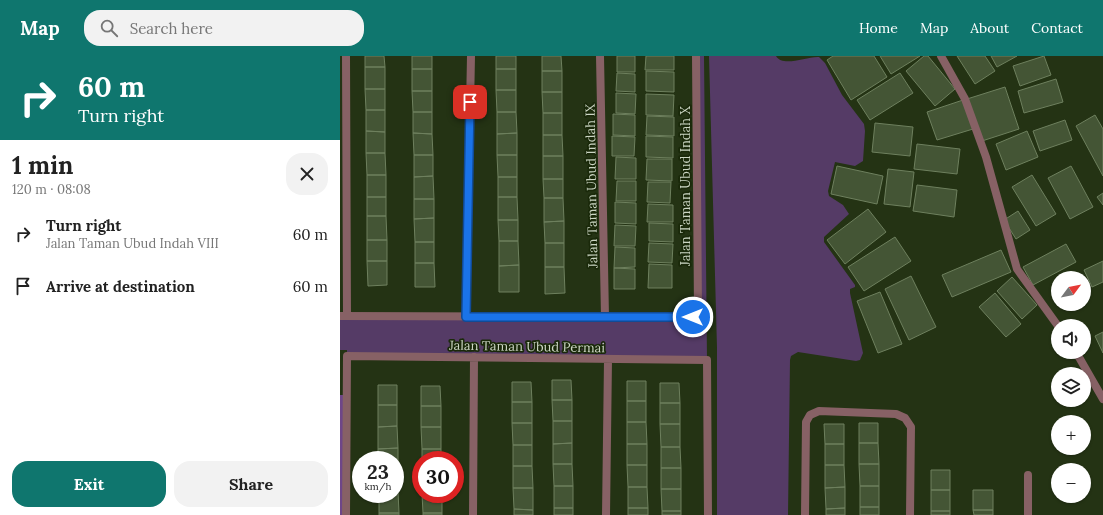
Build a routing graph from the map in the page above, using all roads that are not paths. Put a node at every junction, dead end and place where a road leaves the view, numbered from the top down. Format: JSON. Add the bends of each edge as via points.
{"nodes":[{"id":1,"x":346,"y":56,"type":"edge"},
{"id":2,"x":471,"y":56,"type":"edge"},
{"id":3,"x":600,"y":56,"type":"edge"},
{"id":4,"x":696,"y":56,"type":"edge"},
{"id":5,"x":941,"y":56,"type":"edge"},
{"id":6,"x":343,"y":316,"type":"edge"},
{"id":7,"x":466,"y":317,"type":"junction"},
{"id":8,"x":605,"y":317,"type":"junction"},
{"id":9,"x":1053,"y":319,"type":"edge"},
{"id":10,"x":474,"y":357,"type":"junction"},
{"id":11,"x":1080,"y":359,"type":"edge"},
{"id":12,"x":608,"y":360,"type":"junction"},
{"id":13,"x":344,"y":395,"type":"edge"},
{"id":14,"x":1103,"y":399,"type":"edge"},
{"id":15,"x":1028,"y":475,"type":"dead end"},
{"id":16,"x":346,"y":515,"type":"edge"},
{"id":17,"x":473,"y":515,"type":"edge"},
{"id":18,"x":606,"y":515,"type":"edge"},
{"id":19,"x":708,"y":515,"type":"edge"},
{"id":20,"x":806,"y":515,"type":"edge"},
{"id":21,"x":910,"y":515,"type":"edge"},
{"id":22,"x":1028,"y":515,"type":"edge"}],
"edges":[{"from":1,"to":6,"type":"street"},
{"from":2,"to":7,"type":"street"},
{"from":3,"to":8,"type":"street","name":"Jalan Taman Ubud Indah IX"},
{"from":4,"to":8,"type":"street","name":"Jalan Taman Ubud Indah X","via":[[698,311],[691,317]]},
{"from":5,"to":9,"type":"street","via":[[965,99],[986,157],[1017,269]]},
{"from":6,"to":7,"type":"street"},
{"from":7,"to":8,"type":"street"},
{"from":10,"to":12,"type":"street","name":"Jalan Taman Ubud Permai"},
{"from":10,"to":13,"type":"street","name":"Jalan Taman Ubud Permai","via":[[347,356]]},
{"from":10,"to":17,"type":"street"},
{"from":11,"to":14,"type":"street"},
{"from":12,"to":18,"type":"street"},
{"from":12,"to":19,"type":"street","name":"Jalan Taman Ubud Permai","via":[[707,360]]},
{"from":13,"to":16,"type":"street"},
{"from":15,"to":22,"type":"street"},
{"from":20,"to":21,"type":"street","via":[[806,422],[810,415],[819,411],[896,414],[905,418],[911,427]]}]}
